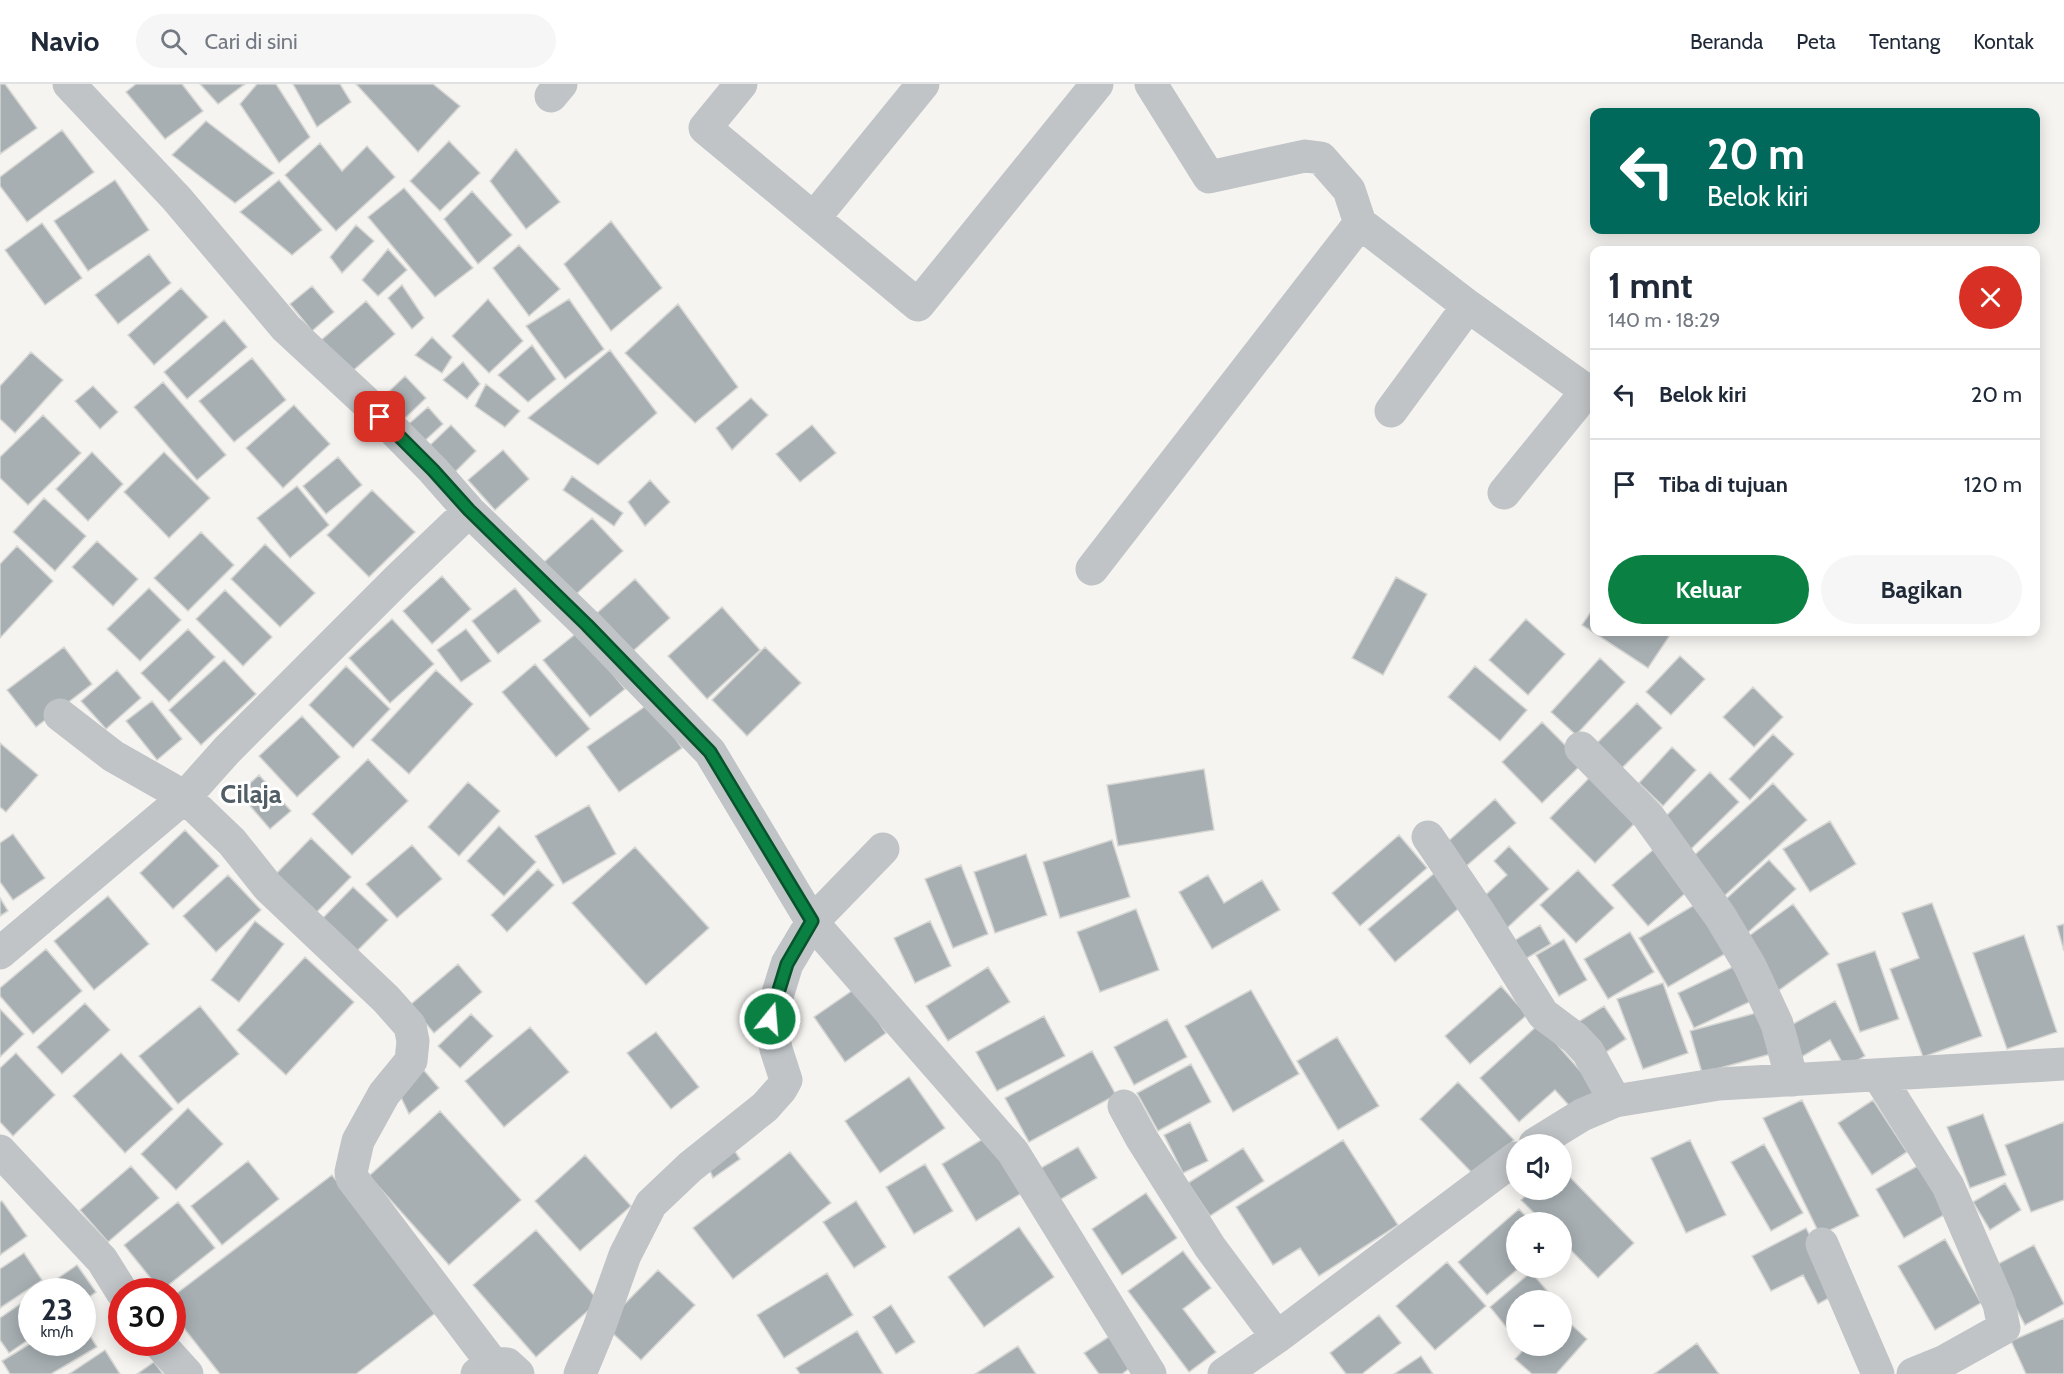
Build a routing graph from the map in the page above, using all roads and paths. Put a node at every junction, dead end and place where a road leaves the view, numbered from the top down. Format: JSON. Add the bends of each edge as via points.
{"nodes":[{"id":1,"x":69,"y":84,"type":"edge"},
{"id":2,"x":741,"y":84,"type":"edge"},
{"id":3,"x":923,"y":84,"type":"edge"},
{"id":4,"x":1097,"y":84,"type":"edge"},
{"id":5,"x":1150,"y":84,"type":"edge"},
{"id":6,"x":814,"y":218,"type":"junction"},
{"id":7,"x":1360,"y":223,"type":"junction"},
{"id":8,"x":1468,"y":306,"type":"junction"},
{"id":9,"x":1590,"y":393,"type":"edge"},
{"id":10,"x":1590,"y":395,"type":"edge"},
{"id":11,"x":1391,"y":411,"type":"dead end"},
{"id":12,"x":1504,"y":493,"type":"dead end"},
{"id":13,"x":469,"y":510,"type":"junction"},
{"id":14,"x":1092,"y":569,"type":"dead end"},
{"id":15,"x":60,"y":715,"type":"dead end"},
{"id":16,"x":1581,"y":748,"type":"dead end"},
{"id":17,"x":184,"y":797,"type":"junction"},
{"id":18,"x":1428,"y":837,"type":"dead end"},
{"id":19,"x":883,"y":849,"type":"dead end"},
{"id":20,"x":812,"y":921,"type":"junction"},
{"id":21,"x":0,"y":952,"type":"edge"},
{"id":22,"x":2064,"y":1064,"type":"edge"},
{"id":23,"x":1878,"y":1075,"type":"junction"},
{"id":24,"x":1792,"y":1080,"type":"junction"},
{"id":25,"x":1615,"y":1101,"type":"junction"},
{"id":26,"x":1124,"y":1106,"type":"dead end"},
{"id":27,"x":1551,"y":1134,"type":"edge"},
{"id":28,"x":0,"y":1150,"type":"edge"},
{"id":29,"x":1506,"y":1166,"type":"edge"},
{"id":30,"x":1822,"y":1244,"type":"dead end"},
{"id":31,"x":113,"y":1278,"type":"edge"},
{"id":32,"x":1278,"y":1337,"type":"junction"},
{"id":33,"x":171,"y":1356,"type":"edge"},
{"id":34,"x":495,"y":1370,"type":"edge"},
{"id":35,"x":188,"y":1374,"type":"edge"},
{"id":36,"x":580,"y":1374,"type":"edge"},
{"id":37,"x":1150,"y":1374,"type":"edge"},
{"id":38,"x":1224,"y":1374,"type":"edge"},
{"id":39,"x":1878,"y":1374,"type":"edge"},
{"id":40,"x":1913,"y":1374,"type":"edge"}],
"edges":[{"from":1,"to":13,"type":"street","via":[[177,199],[286,328],[369,405]]},
{"from":2,"to":6,"type":"street","via":[[705,128]]},
{"from":3,"to":6,"type":"street"},
{"from":4,"to":6,"type":"street","via":[[918,305]]},
{"from":5,"to":7,"type":"street","via":[[1209,177],[1305,156],[1321,158],[1349,190]]},
{"from":7,"to":8,"type":"street"},
{"from":7,"to":14,"type":"street"},
{"from":8,"to":9,"type":"street"},
{"from":8,"to":11,"type":"street"},
{"from":10,"to":12,"type":"street"},
{"from":13,"to":17,"type":"street"},
{"from":13,"to":20,"type":"street","via":[[710,752]]},
{"from":15,"to":17,"type":"street","via":[[113,756]]},
{"from":16,"to":24,"type":"street","via":[[1648,816],[1720,916],[1750,966],[1772,1014]]},
{"from":17,"to":21,"type":"street"},
{"from":17,"to":34,"type":"street","via":[[410,1026],[411,1061],[384,1094],[358,1141],[352,1178]]},
{"from":18,"to":25,"type":"street","via":[[1543,1014],[1588,1052]]},
{"from":19,"to":20,"type":"street"},
{"from":20,"to":36,"type":"street","via":[[787,964],[770,1019],[786,1080],[782,1089],[651,1204],[625,1255]]},
{"from":20,"to":37,"type":"street","via":[[1013,1152]]},
{"from":22,"to":23,"type":"street"},
{"from":23,"to":24,"type":"street"},
{"from":23,"to":40,"type":"street","via":[[1948,1186],[1999,1304],[2004,1328],[1945,1362]]},
{"from":24,"to":25,"type":"street","via":[[1719,1084]]},
{"from":25,"to":27,"type":"street"},
{"from":26,"to":32,"type":"street","via":[[1210,1247]]},
{"from":28,"to":31,"type":"street","via":[[102,1260]]},
{"from":29,"to":32,"type":"street"},
{"from":30,"to":39,"type":"street"},
{"from":32,"to":38,"type":"street"},
{"from":33,"to":35,"type":"street"}]}
